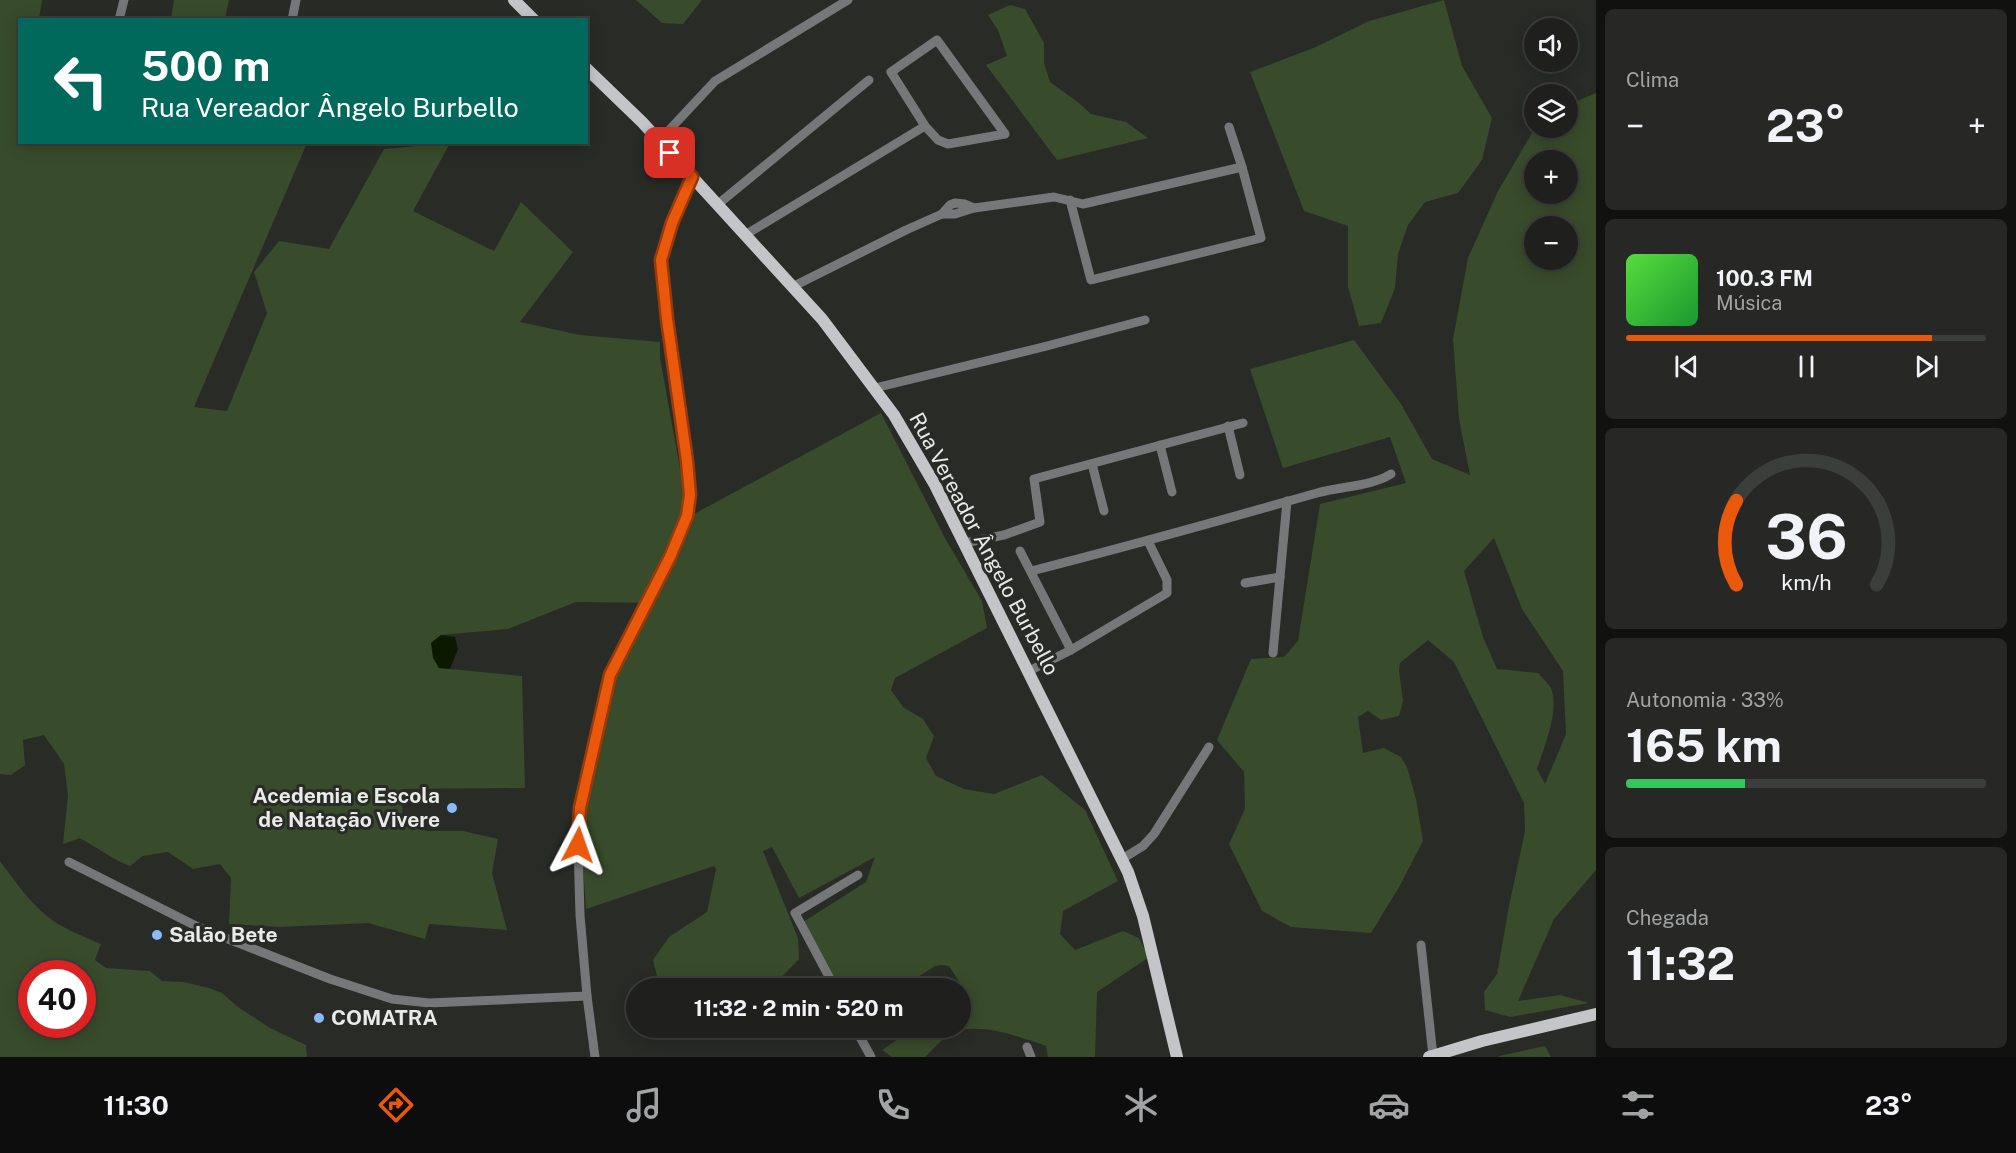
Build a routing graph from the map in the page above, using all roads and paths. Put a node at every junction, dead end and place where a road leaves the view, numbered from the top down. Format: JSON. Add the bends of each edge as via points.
{"nodes":[{"id":1,"x":124,"y":0,"type":"edge"},
{"id":2,"x":296,"y":0,"type":"edge"},
{"id":3,"x":848,"y":0,"type":"edge"},
{"id":4,"x":514,"y":2,"type":"edge"},
{"id":5,"x":120,"y":18,"type":"edge"},
{"id":6,"x":292,"y":18,"type":"edge"},
{"id":7,"x":532,"y":18,"type":"edge"},
{"id":8,"x":588,"y":70,"type":"edge"},
{"id":9,"x":869,"y":80,"type":"dead end"},
{"id":10,"x":924,"y":126,"type":"junction"},
{"id":11,"x":1229,"y":127,"type":"dead end"},
{"id":12,"x":659,"y":141,"type":"junction"},
{"id":13,"x":1242,"y":167,"type":"junction"},
{"id":14,"x":692,"y":177,"type":"junction"},
{"id":15,"x":1070,"y":200,"type":"junction"},
{"id":16,"x":717,"y":205,"type":"junction"},
{"id":17,"x":745,"y":235,"type":"junction"},
{"id":18,"x":794,"y":286,"type":"junction"},
{"id":19,"x":1145,"y":320,"type":"dead end"},
{"id":20,"x":875,"y":388,"type":"junction"},
{"id":21,"x":1243,"y":423,"type":"dead end"},
{"id":22,"x":1228,"y":426,"type":"junction"},
{"id":23,"x":1161,"y":445,"type":"junction"},
{"id":24,"x":1092,"y":464,"type":"junction"},
{"id":25,"x":1391,"y":474,"type":"dead end"},
{"id":26,"x":1240,"y":475,"type":"dead end"},
{"id":27,"x":1172,"y":492,"type":"dead end"},
{"id":28,"x":1287,"y":501,"type":"junction"},
{"id":29,"x":1104,"y":511,"type":"dead end"},
{"id":30,"x":1148,"y":541,"type":"junction"},
{"id":31,"x":964,"y":543,"type":"junction"},
{"id":32,"x":1020,"y":551,"type":"dead end"},
{"id":33,"x":1031,"y":571,"type":"junction"},
{"id":34,"x":1280,"y":577,"type":"junction"},
{"id":35,"x":1245,"y":583,"type":"dead end"},
{"id":36,"x":1071,"y":650,"type":"junction"},
{"id":37,"x":1273,"y":652,"type":"dead end"},
{"id":38,"x":1029,"y":671,"type":"junction"},
{"id":39,"x":1209,"y":747,"type":"dead end"},
{"id":40,"x":1122,"y":859,"type":"junction"},
{"id":41,"x":69,"y":862,"type":"dead end"},
{"id":42,"x":858,"y":875,"type":"dead end"},
{"id":43,"x":1421,"y":945,"type":"dead end"},
{"id":44,"x":830,"y":978,"type":"edge"},
{"id":45,"x":587,"y":996,"type":"junction"},
{"id":46,"x":1596,"y":1014,"type":"edge"},
{"id":47,"x":861,"y":1038,"type":"edge"},
{"id":48,"x":1027,"y":1047,"type":"dead end"},
{"id":49,"x":595,"y":1057,"type":"edge"},
{"id":50,"x":871,"y":1057,"type":"edge"},
{"id":51,"x":1031,"y":1057,"type":"edge"},
{"id":52,"x":1177,"y":1057,"type":"edge"},
{"id":53,"x":1431,"y":1057,"type":"edge"}],
"edges":[{"from":1,"to":5,"type":"street"},
{"from":2,"to":6,"type":"street"},
{"from":3,"to":12,"type":"street","via":[[714,81]]},
{"from":4,"to":7,"type":"main road"},
{"from":8,"to":12,"type":"main road","name":"Rua Vereador Ângelo Burbello"},
{"from":9,"to":16,"type":"street"},
{"from":10,"to":10,"type":"street","via":[[891,72],[937,40],[1005,134],[948,144]]},
{"from":10,"to":17,"type":"street"},
{"from":11,"to":13,"type":"street"},
{"from":12,"to":14,"type":"main road","name":"Rua Vereador Ângelo Burbello"},
{"from":13,"to":15,"type":"street","via":[[1083,204]]},
{"from":13,"to":15,"type":"street","via":[[1261,238],[1091,280]]},
{"from":14,"to":16,"type":"main road","name":"Rua Vereador Ângelo Burbello"},
{"from":14,"to":45,"type":"street","via":[[661,260],[690,495],[687,516],[670,557],[610,675],[590,756],[578,845]]},
{"from":15,"to":18,"type":"street","via":[[1054,197],[942,214]]},
{"from":16,"to":17,"type":"main road","name":"Rua Vereador Ângelo Burbello"},
{"from":17,"to":18,"type":"main road","name":"Rua Vereador Ângelo Burbello"},
{"from":18,"to":20,"type":"main road","name":"Rua Vereador Ângelo Burbello"},
{"from":19,"to":20,"type":"street"},
{"from":20,"to":31,"type":"main road","name":"Rua Vereador Ângelo Burbello","via":[[914,447]]},
{"from":21,"to":22,"type":"street"},
{"from":22,"to":23,"type":"street"},
{"from":22,"to":26,"type":"street"},
{"from":23,"to":24,"type":"street"},
{"from":23,"to":27,"type":"street"},
{"from":24,"to":29,"type":"street"},
{"from":24,"to":31,"type":"street","via":[[1034,479],[1040,522]]},
{"from":25,"to":28,"type":"street","via":[[1381,480]]},
{"from":28,"to":30,"type":"street"},
{"from":28,"to":34,"type":"street"},
{"from":30,"to":33,"type":"street"},
{"from":30,"to":36,"type":"street","via":[[1167,580],[1167,593]]},
{"from":31,"to":38,"type":"main road","name":"Rua Vereador Ângelo Burbello"},
{"from":32,"to":33,"type":"street"},
{"from":33,"to":36,"type":"street"},
{"from":34,"to":35,"type":"street"},
{"from":34,"to":37,"type":"street"},
{"from":36,"to":38,"type":"street"},
{"from":38,"to":40,"type":"main road","name":"Rua Vereador Ângelo Burbello"},
{"from":39,"to":40,"type":"street","via":[[1154,834]]},
{"from":40,"to":52,"type":"main road","name":"Rua Vereador Ângelo Burbello","via":[[1137,894]]},
{"from":41,"to":45,"type":"street","via":[[200,927],[330,980],[392,999],[429,1003]]},
{"from":42,"to":44,"type":"street","via":[[795,913]]},
{"from":43,"to":53,"type":"street"},
{"from":45,"to":49,"type":"street"},
{"from":46,"to":53,"type":"main road"},
{"from":47,"to":50,"type":"street"},
{"from":48,"to":51,"type":"street"}]}
